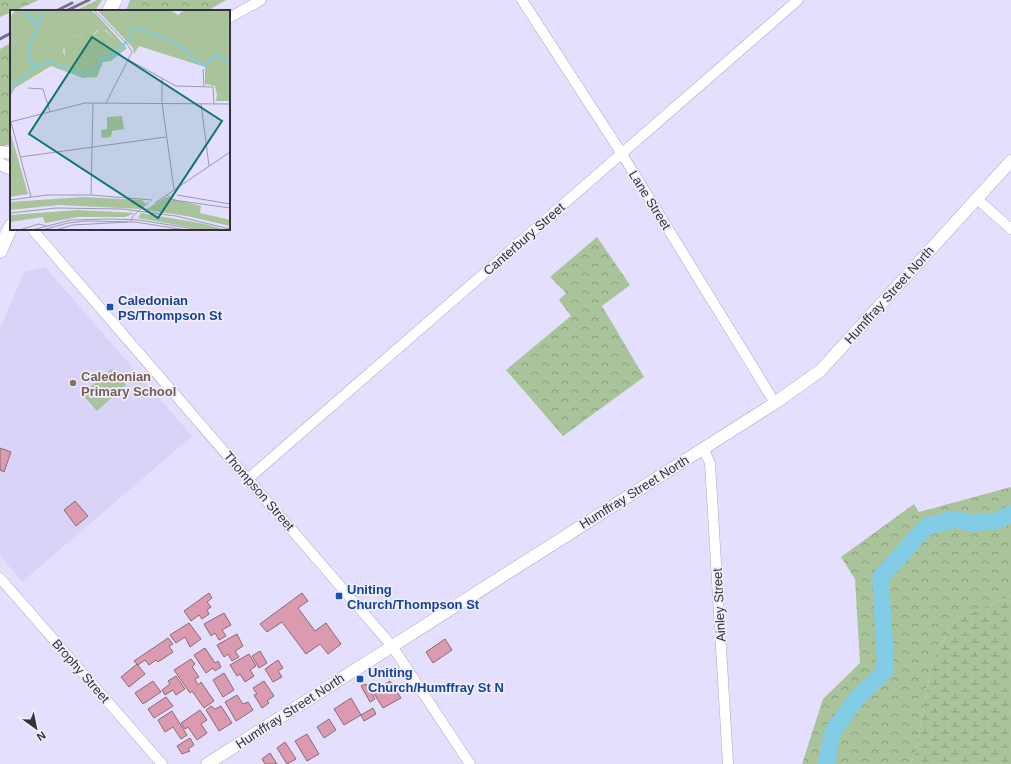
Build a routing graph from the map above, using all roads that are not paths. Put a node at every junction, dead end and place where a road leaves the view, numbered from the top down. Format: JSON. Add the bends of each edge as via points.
{"nodes":[{"id":1,"x":116,"y":0,"type":"edge"},
{"id":2,"x":261,"y":0,"type":"edge"},
{"id":3,"x":522,"y":0,"type":"edge"},
{"id":4,"x":798,"y":0,"type":"edge"},
{"id":5,"x":110,"y":10,"type":"edge"},
{"id":6,"x":115,"y":10,"type":"edge"},
{"id":7,"x":230,"y":17,"type":"edge"},
{"id":8,"x":0,"y":152,"type":"edge"},
{"id":9,"x":10,"y":153,"type":"edge"},
{"id":10,"x":622,"y":154,"type":"junction"},
{"id":11,"x":1011,"y":161,"type":"edge"},
{"id":12,"x":0,"y":164,"type":"edge"},
{"id":13,"x":10,"y":169,"type":"edge"},
{"id":14,"x":977,"y":199,"type":"junction"},
{"id":15,"x":10,"y":228,"type":"edge"},
{"id":16,"x":1011,"y":229,"type":"edge"},
{"id":17,"x":33,"y":230,"type":"edge"},
{"id":18,"x":0,"y":251,"type":"edge"},
{"id":19,"x":775,"y":402,"type":"junction"},
{"id":20,"x":703,"y":448,"type":"junction"},
{"id":21,"x":249,"y":478,"type":"junction"},
{"id":22,"x":0,"y":578,"type":"edge"},
{"id":23,"x":392,"y":646,"type":"junction"},
{"id":24,"x":162,"y":764,"type":"edge"},
{"id":25,"x":208,"y":764,"type":"edge"},
{"id":26,"x":470,"y":764,"type":"edge"},
{"id":27,"x":728,"y":764,"type":"edge"}],
"edges":[{"from":1,"to":5,"type":"main road"},
{"from":1,"to":6,"type":"main road"},
{"from":2,"to":7,"type":"street"},
{"from":3,"to":10,"type":"street","name":"Lane Street"},
{"from":4,"to":10,"type":"street","name":"Canterbury Street"},
{"from":8,"to":9,"type":"street"},
{"from":10,"to":19,"type":"street","name":"Lane Street"},
{"from":10,"to":21,"type":"street","name":"Canterbury Street"},
{"from":11,"to":14,"type":"street","name":"Humffray Street North"},
{"from":12,"to":13,"type":"street"},
{"from":14,"to":16,"type":"street"},
{"from":14,"to":19,"type":"street","name":"Humffray Street North","via":[[821,370]]},
{"from":15,"to":18,"type":"main road"},
{"from":17,"to":21,"type":"street","name":"Thompson Street"},
{"from":19,"to":20,"type":"street","name":"Humffray Street North"},
{"from":20,"to":23,"type":"street","name":"Humffray Street North"},
{"from":20,"to":27,"type":"street","name":"Ainley Street","via":[[710,463]]},
{"from":21,"to":23,"type":"street","name":"Thompson Street"},
{"from":22,"to":24,"type":"street","name":"Brophy Street"},
{"from":23,"to":25,"type":"street","name":"Humffray Street North"},
{"from":23,"to":26,"type":"street","name":"Thompson Street"}]}
